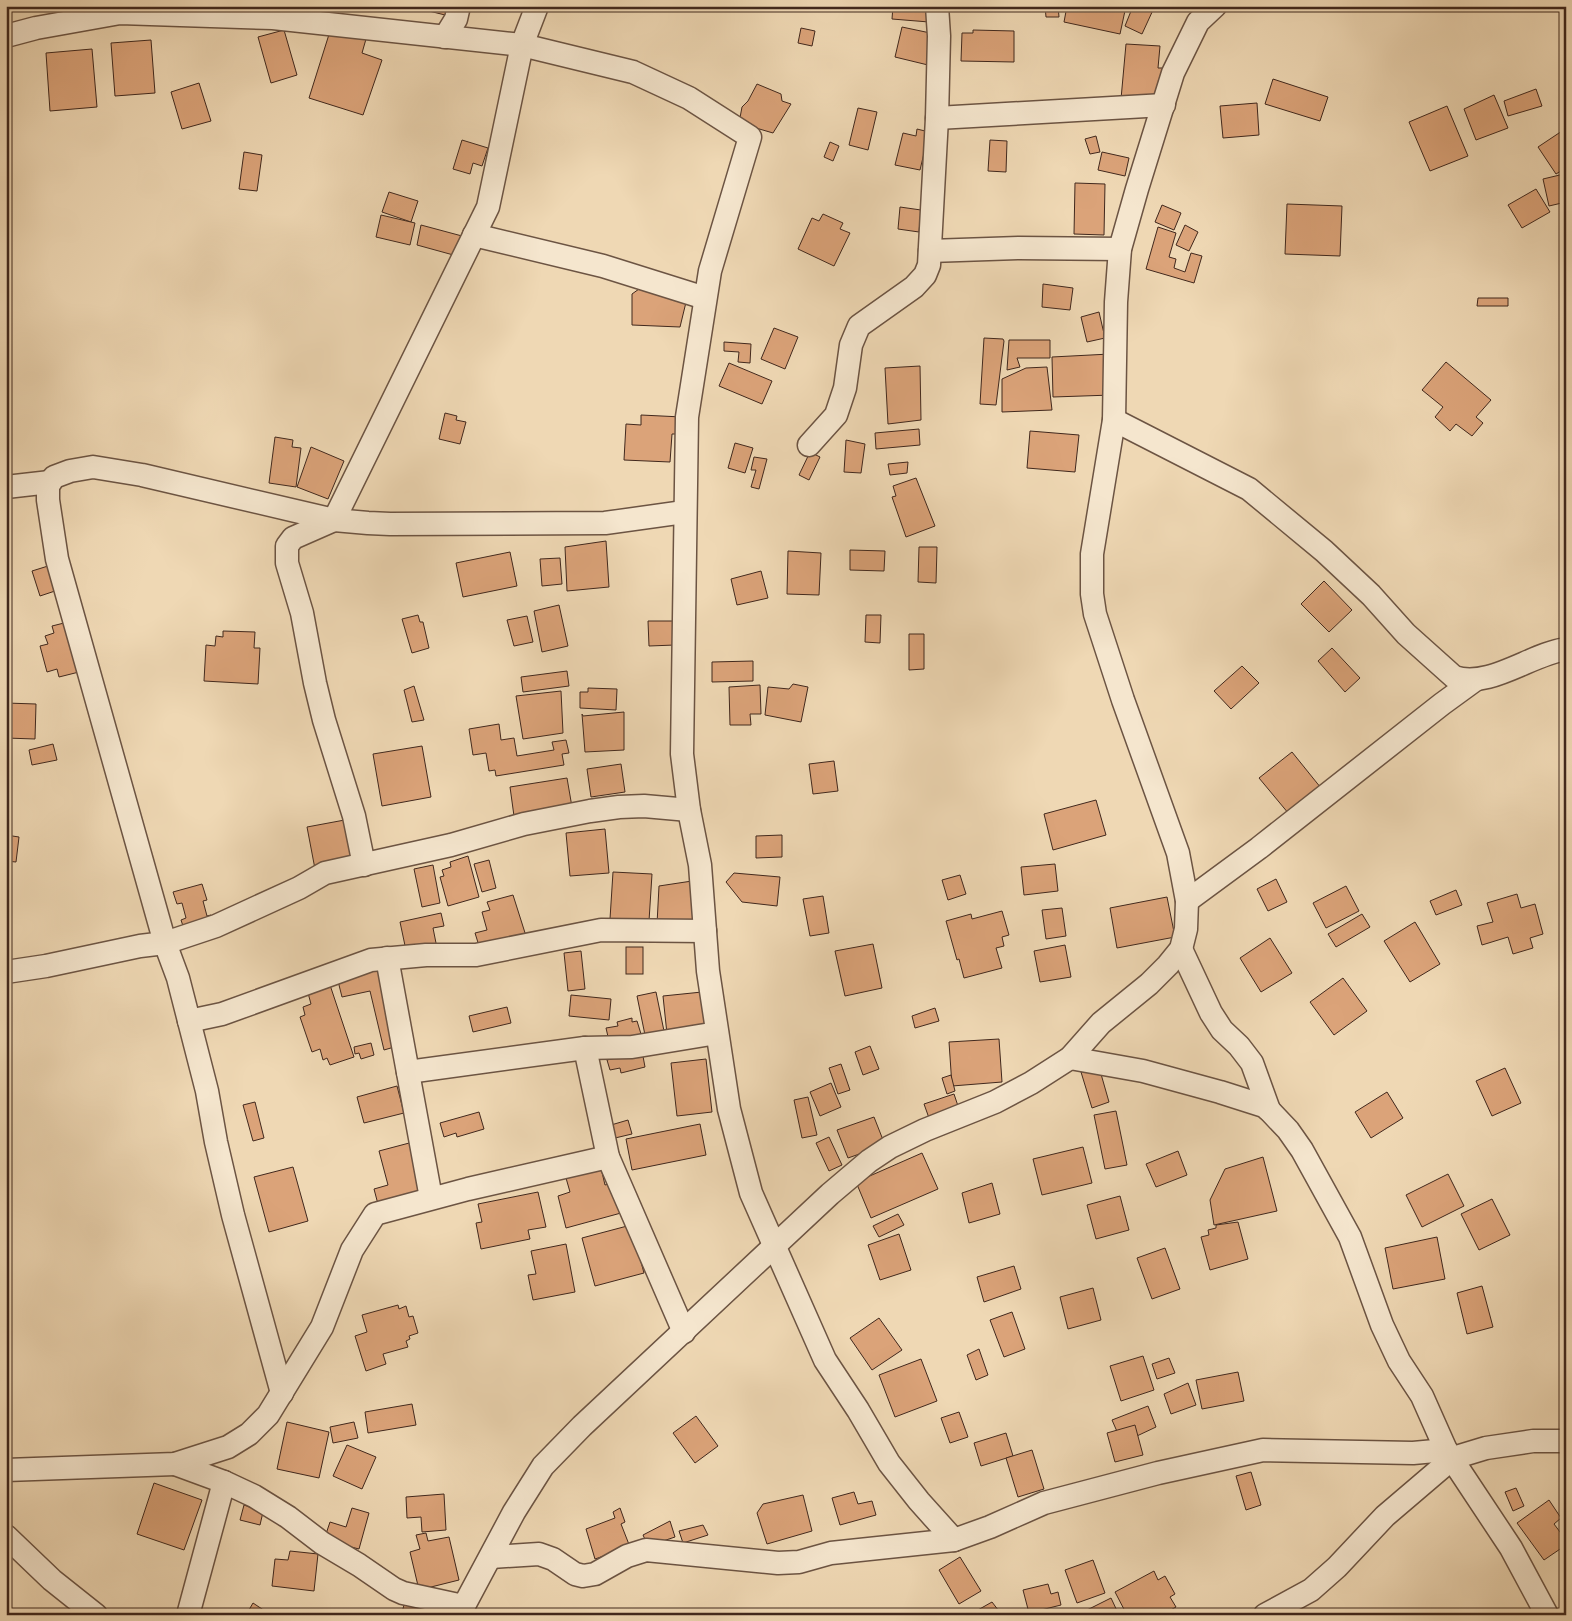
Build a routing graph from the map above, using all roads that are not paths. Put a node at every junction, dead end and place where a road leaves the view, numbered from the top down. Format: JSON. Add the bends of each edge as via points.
{"nodes":[{"id":1,"x":459,"y":6,"type":"edge"},
{"id":2,"x":537,"y":6,"type":"edge"},
{"id":3,"x":937,"y":6,"type":"edge"},
{"id":4,"x":1215,"y":6,"type":"edge"},
{"id":5,"x":119,"y":10,"type":"edge"},
{"id":6,"x":6,"y":36,"type":"edge"},
{"id":7,"x":445,"y":37,"type":"junction"},
{"id":8,"x":522,"y":45,"type":"junction"},
{"id":9,"x":1164,"y":105,"type":"junction"},
{"id":10,"x":937,"y":118,"type":"junction"},
{"id":11,"x":474,"y":235,"type":"junction"},
{"id":12,"x":1120,"y":249,"type":"junction"},
{"id":13,"x":930,"y":251,"type":"junction"},
{"id":14,"x":705,"y":298,"type":"junction"},
{"id":15,"x":1114,"y":420,"type":"junction"},
{"id":16,"x":809,"y":445,"type":"dead end"},
{"id":17,"x":50,"y":482,"type":"junction"},
{"id":18,"x":6,"y":487,"type":"edge"},
{"id":19,"x":684,"y":512,"type":"junction"},
{"id":20,"x":334,"y":520,"type":"junction"},
{"id":21,"x":1566,"y":637,"type":"edge"},
{"id":22,"x":1557,"y":651,"type":"edge"},
{"id":23,"x":1475,"y":680,"type":"junction"},
{"id":24,"x":689,"y":810,"type":"junction"},
{"id":25,"x":364,"y":865,"type":"junction"},
{"id":26,"x":1187,"y":901,"type":"junction"},
{"id":27,"x":705,"y":931,"type":"junction"},
{"id":28,"x":165,"y":943,"type":"junction"},
{"id":29,"x":1181,"y":949,"type":"junction"},
{"id":30,"x":388,"y":958,"type":"junction"},
{"id":31,"x":6,"y":972,"type":"edge"},
{"id":32,"x":188,"y":1021,"type":"junction"},
{"id":33,"x":717,"y":1033,"type":"junction"},
{"id":34,"x":585,"y":1048,"type":"junction"},
{"id":35,"x":1070,"y":1058,"type":"junction"},
{"id":36,"x":408,"y":1072,"type":"junction"},
{"id":37,"x":1269,"y":1110,"type":"junction"},
{"id":38,"x":608,"y":1157,"type":"junction"},
{"id":39,"x":431,"y":1198,"type":"junction"},
{"id":40,"x":774,"y":1246,"type":"junction"},
{"id":41,"x":684,"y":1332,"type":"junction"},
{"id":42,"x":282,"y":1393,"type":"junction"},
{"id":43,"x":1566,"y":1441,"type":"edge"},
{"id":44,"x":1450,"y":1454,"type":"junction"},
{"id":45,"x":175,"y":1464,"type":"junction"},
{"id":46,"x":6,"y":1470,"type":"edge"},
{"id":47,"x":224,"y":1482,"type":"junction"},
{"id":48,"x":6,"y":1536,"type":"edge"},
{"id":49,"x":954,"y":1540,"type":"junction"},
{"id":50,"x":491,"y":1557,"type":"junction"},
{"id":51,"x":461,"y":1610,"type":"edge"},
{"id":52,"x":96,"y":1615,"type":"edge"},
{"id":53,"x":188,"y":1615,"type":"edge"},
{"id":54,"x":1265,"y":1615,"type":"edge"},
{"id":55,"x":1547,"y":1615,"type":"edge"}],
"edges":[{"from":1,"to":7,"type":"street","via":[[456,19]]},
{"from":2,"to":8,"type":"street"},
{"from":3,"to":10,"type":"street"},
{"from":4,"to":9,"type":"street","via":[[1198,22],[1173,73]]},
{"from":5,"to":6,"type":"street"},
{"from":5,"to":7,"type":"street","via":[[273,18]]},
{"from":7,"to":8,"type":"street"},
{"from":8,"to":11,"type":"street","via":[[488,208]]},
{"from":8,"to":14,"type":"street","via":[[633,72],[689,98],[750,137]]},
{"from":9,"to":10,"type":"street"},
{"from":9,"to":12,"type":"street"},
{"from":10,"to":13,"type":"street"},
{"from":11,"to":14,"type":"street","via":[[603,266]]},
{"from":11,"to":20,"type":"street"},
{"from":12,"to":13,"type":"street"},
{"from":12,"to":15,"type":"street"},
{"from":13,"to":16,"type":"street","via":[[925,276],[859,326],[851,345],[845,388],[836,415]]},
{"from":14,"to":19,"type":"street","via":[[686,417]]},
{"from":15,"to":23,"type":"street","via":[[1249,489],[1324,551],[1371,595],[1406,634],[1454,676]]},
{"from":15,"to":26,"type":"street","via":[[1092,554],[1095,614],[1178,853]]},
{"from":17,"to":18,"type":"street"},
{"from":17,"to":20,"type":"street","via":[[70,471],[93,467],[142,475]]},
{"from":17,"to":28,"type":"street","via":[[48,500],[57,559]]},
{"from":19,"to":20,"type":"street","via":[[605,523],[390,524]]},
{"from":19,"to":24,"type":"street","via":[[682,754]]},
{"from":20,"to":25,"type":"street","via":[[293,538],[286,546],[286,554],[324,720],[354,816]]},
{"from":21,"to":22,"type":"street"},
{"from":22,"to":23,"type":"street"},
{"from":23,"to":26,"type":"street"},
{"from":24,"to":25,"type":"street","via":[[644,806],[590,810]]},
{"from":24,"to":27,"type":"street","via":[[700,865]]},
{"from":25,"to":28,"type":"street","via":[[325,873],[216,926]]},
{"from":26,"to":29,"type":"street"},
{"from":27,"to":30,"type":"street","via":[[601,930],[476,955]]},
{"from":27,"to":33,"type":"street"},
{"from":28,"to":31,"type":"street"},
{"from":28,"to":32,"type":"street","via":[[178,978]]},
{"from":29,"to":35,"type":"street","via":[[1149,984],[1101,1023]]},
{"from":29,"to":37,"type":"street","via":[[1211,1013],[1252,1063]]},
{"from":30,"to":32,"type":"street","via":[[371,960],[222,1014]]},
{"from":30,"to":36,"type":"street"},
{"from":32,"to":42,"type":"street","via":[[207,1091],[233,1215]]},
{"from":33,"to":34,"type":"street","via":[[632,1047]]},
{"from":33,"to":40,"type":"street","via":[[729,1109],[750,1193]]},
{"from":34,"to":36,"type":"street"},
{"from":34,"to":38,"type":"street"},
{"from":35,"to":37,"type":"street","via":[[1143,1071],[1220,1092]]},
{"from":35,"to":40,"type":"street","via":[[995,1102],[890,1147],[830,1194]]},
{"from":36,"to":39,"type":"street"},
{"from":37,"to":44,"type":"street","via":[[1302,1150],[1350,1238],[1386,1334],[1422,1396]]},
{"from":38,"to":39,"type":"street"},
{"from":38,"to":41,"type":"street"},
{"from":39,"to":42,"type":"street","via":[[373,1216],[352,1250],[322,1327]]},
{"from":40,"to":41,"type":"street"},
{"from":40,"to":49,"type":"street","via":[[825,1360],[889,1463]]},
{"from":41,"to":50,"type":"street","via":[[542,1466]]},
{"from":42,"to":45,"type":"street","via":[[249,1434],[228,1446]]},
{"from":43,"to":44,"type":"street","via":[[1533,1442]]},
{"from":44,"to":49,"type":"street","via":[[1245,1452],[1044,1503]]},
{"from":44,"to":54,"type":"street","via":[[1311,1590]]},
{"from":44,"to":55,"type":"street","via":[[1511,1548]]},
{"from":45,"to":46,"type":"street"},
{"from":45,"to":47,"type":"street"},
{"from":47,"to":51,"type":"street","via":[[288,1517],[394,1589]]},
{"from":47,"to":53,"type":"street"},
{"from":48,"to":52,"type":"street","via":[[52,1580]]},
{"from":49,"to":50,"type":"street","via":[[831,1553],[799,1562],[778,1563],[646,1550],[627,1556],[595,1574],[583,1576],[539,1554]]},
{"from":50,"to":51,"type":"street"}]}
